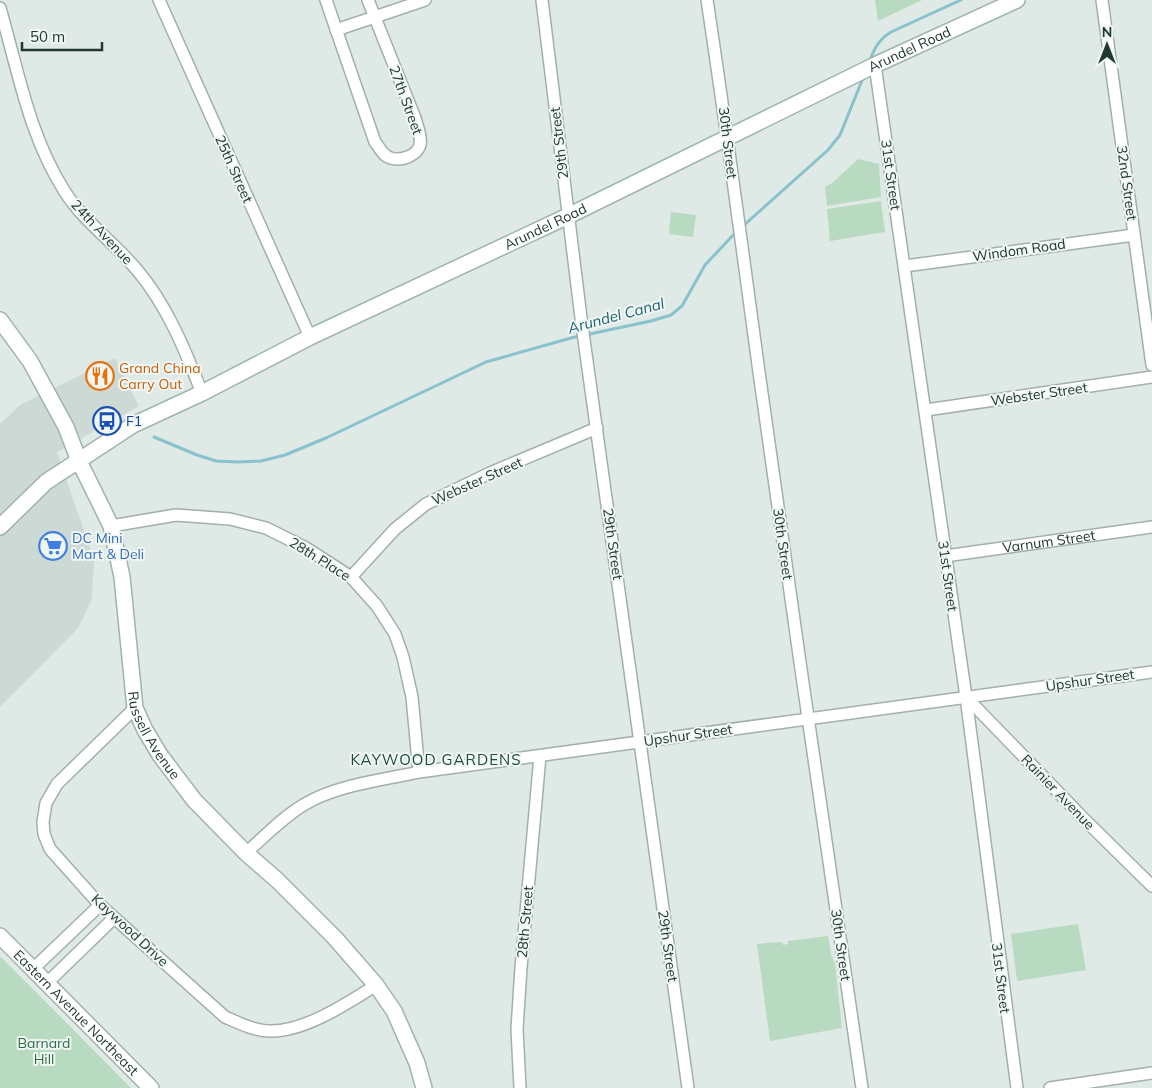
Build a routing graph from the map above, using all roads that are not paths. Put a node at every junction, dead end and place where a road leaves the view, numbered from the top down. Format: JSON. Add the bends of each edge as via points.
{"nodes":[{"id":1,"x":158,"y":0,"type":"edge"},
{"id":2,"x":326,"y":0,"type":"edge"},
{"id":3,"x":368,"y":0,"type":"edge"},
{"id":4,"x":426,"y":0,"type":"edge"},
{"id":5,"x":542,"y":0,"type":"edge"},
{"id":6,"x":707,"y":0,"type":"edge"},
{"id":7,"x":1017,"y":0,"type":"edge"},
{"id":8,"x":1102,"y":0,"type":"edge"},
{"id":9,"x":0,"y":8,"type":"edge"},
{"id":10,"x":375,"y":18,"type":"junction"},
{"id":11,"x":336,"y":30,"type":"junction"},
{"id":12,"x":875,"y":65,"type":"junction"},
{"id":13,"x":728,"y":136,"type":"junction"},
{"id":14,"x":568,"y":216,"type":"junction"},
{"id":15,"x":1134,"y":234,"type":"junction"},
{"id":16,"x":905,"y":266,"type":"junction"},
{"id":17,"x":0,"y":320,"type":"edge"},
{"id":18,"x":310,"y":337,"type":"junction"},
{"id":19,"x":1152,"y":365,"type":"edge"},
{"id":20,"x":1152,"y":377,"type":"edge"},
{"id":21,"x":202,"y":393,"type":"junction"},
{"id":22,"x":926,"y":410,"type":"junction"},
{"id":23,"x":597,"y":428,"type":"junction"},
{"id":24,"x":79,"y":461,"type":"junction"},
{"id":25,"x":111,"y":526,"type":"junction"},
{"id":26,"x":0,"y":527,"type":"edge"},
{"id":27,"x":1152,"y":527,"type":"edge"},
{"id":28,"x":945,"y":556,"type":"junction"},
{"id":29,"x":351,"y":577,"type":"junction"},
{"id":30,"x":1152,"y":672,"type":"edge"},
{"id":31,"x":966,"y":698,"type":"junction"},
{"id":32,"x":135,"y":708,"type":"junction"},
{"id":33,"x":808,"y":719,"type":"junction"},
{"id":34,"x":639,"y":742,"type":"junction"},
{"id":35,"x":540,"y":756,"type":"junction"},
{"id":36,"x":419,"y":772,"type":"junction"},
{"id":37,"x":246,"y":853,"type":"junction"},
{"id":38,"x":1152,"y":886,"type":"edge"},
{"id":39,"x":100,"y":905,"type":"junction"},
{"id":40,"x":114,"y":918,"type":"junction"},
{"id":41,"x":0,"y":936,"type":"edge"},
{"id":42,"x":33,"y":969,"type":"junction"},
{"id":43,"x":47,"y":983,"type":"junction"},
{"id":44,"x":376,"y":985,"type":"junction"},
{"id":45,"x":1152,"y":1074,"type":"edge"},
{"id":46,"x":151,"y":1088,"type":"edge"},
{"id":47,"x":424,"y":1088,"type":"edge"},
{"id":48,"x":520,"y":1088,"type":"edge"},
{"id":49,"x":688,"y":1088,"type":"edge"},
{"id":50,"x":862,"y":1088,"type":"edge"},
{"id":51,"x":1016,"y":1088,"type":"edge"},
{"id":52,"x":1050,"y":1088,"type":"edge"}],
"edges":[{"from":1,"to":18,"type":"street","name":"25th Street"},
{"from":2,"to":11,"type":"street","name":"27th Street"},
{"from":3,"to":10,"type":"street","name":"27th Street"},
{"from":4,"to":10,"type":"street"},
{"from":5,"to":14,"type":"street","name":"29th Street"},
{"from":6,"to":13,"type":"street","name":"30th Street"},
{"from":7,"to":12,"type":"street","name":"Arundel Road"},
{"from":8,"to":15,"type":"street","name":"32nd Street"},
{"from":9,"to":21,"type":"street","name":"24th Avenue","via":[[27,107],[49,165],[78,211],[137,270],[157,299],[183,346]]},
{"from":10,"to":11,"type":"street"},
{"from":10,"to":11,"type":"street","name":"27th Street","via":[[419,131],[418,150],[412,156],[391,159],[375,142]]},
{"from":12,"to":13,"type":"street","name":"Arundel Road"},
{"from":12,"to":16,"type":"street","name":"31st Street"},
{"from":13,"to":14,"type":"street","name":"Arundel Road"},
{"from":13,"to":33,"type":"street","name":"30th Street"},
{"from":14,"to":18,"type":"street","name":"Arundel Road"},
{"from":14,"to":23,"type":"street","name":"29th Street"},
{"from":15,"to":16,"type":"street","name":"Windom Road"},
{"from":15,"to":19,"type":"street","name":"32nd Street"},
{"from":16,"to":22,"type":"street","name":"31st Street"},
{"from":17,"to":24,"type":"street","name":"Russell Avenue","via":[[30,361],[66,427]]},
{"from":18,"to":21,"type":"street","name":"Arundel Road"},
{"from":20,"to":22,"type":"street","name":"Webster Street"},
{"from":21,"to":24,"type":"street","name":"Arundel Road","via":[[133,425]]},
{"from":22,"to":28,"type":"street","name":"31st Street"},
{"from":23,"to":29,"type":"street","name":"Webster Street","via":[[426,504],[395,529]]},
{"from":23,"to":34,"type":"street","name":"29th Street"},
{"from":24,"to":25,"type":"street","name":"Russell Avenue"},
{"from":24,"to":26,"type":"street","via":[[46,482]]},
{"from":25,"to":29,"type":"street","name":"28th Place","via":[[176,515],[230,519],[266,528],[306,548]]},
{"from":25,"to":32,"type":"street","name":"Russell Avenue","via":[[122,577]]},
{"from":27,"to":28,"type":"street","name":"Varnum Street"},
{"from":28,"to":31,"type":"street","name":"31st Street"},
{"from":29,"to":36,"type":"street","name":"28th Place","via":[[377,606],[395,634],[412,698]]},
{"from":30,"to":31,"type":"street","name":"Upshur Street"},
{"from":31,"to":33,"type":"street","name":"Upshur Street"},
{"from":31,"to":38,"type":"street","name":"Rainier Avenue"},
{"from":31,"to":51,"type":"street","name":"31st Street"},
{"from":32,"to":37,"type":"street","name":"Russell Avenue","via":[[160,755],[194,800]]},
{"from":32,"to":39,"type":"street","name":"Kaywood Drive","via":[[57,784],[44,812],[44,834],[50,849]]},
{"from":33,"to":34,"type":"street","name":"Upshur Street"},
{"from":33,"to":50,"type":"street","name":"30th Street"},
{"from":34,"to":35,"type":"street","name":"Upshur Street"},
{"from":34,"to":49,"type":"street","name":"29th Street"},
{"from":35,"to":36,"type":"street","name":"Upshur Street"},
{"from":35,"to":48,"type":"street","name":"28th Street","via":[[517,1029]]},
{"from":36,"to":37,"type":"street","name":"Upshur Street","via":[[326,794],[280,821]]},
{"from":37,"to":44,"type":"street","name":"Russell Avenue","via":[[278,880]]},
{"from":39,"to":40,"type":"street","name":"Kaywood Drive"},
{"from":39,"to":42,"type":"street"},
{"from":40,"to":43,"type":"street"},
{"from":40,"to":44,"type":"street","name":"Kaywood Drive","via":[[225,1017],[247,1026],[270,1031],[292,1028],[332,1013]]},
{"from":41,"to":42,"type":"street","name":"Eastern Avenue Northeast"},
{"from":42,"to":43,"type":"street","name":"Eastern Avenue Northeast"},
{"from":43,"to":46,"type":"street","name":"Eastern Avenue Northeast"},
{"from":44,"to":47,"type":"street","name":"Russell Avenue","via":[[394,1011],[417,1063]]},
{"from":45,"to":52,"type":"street"}]}
